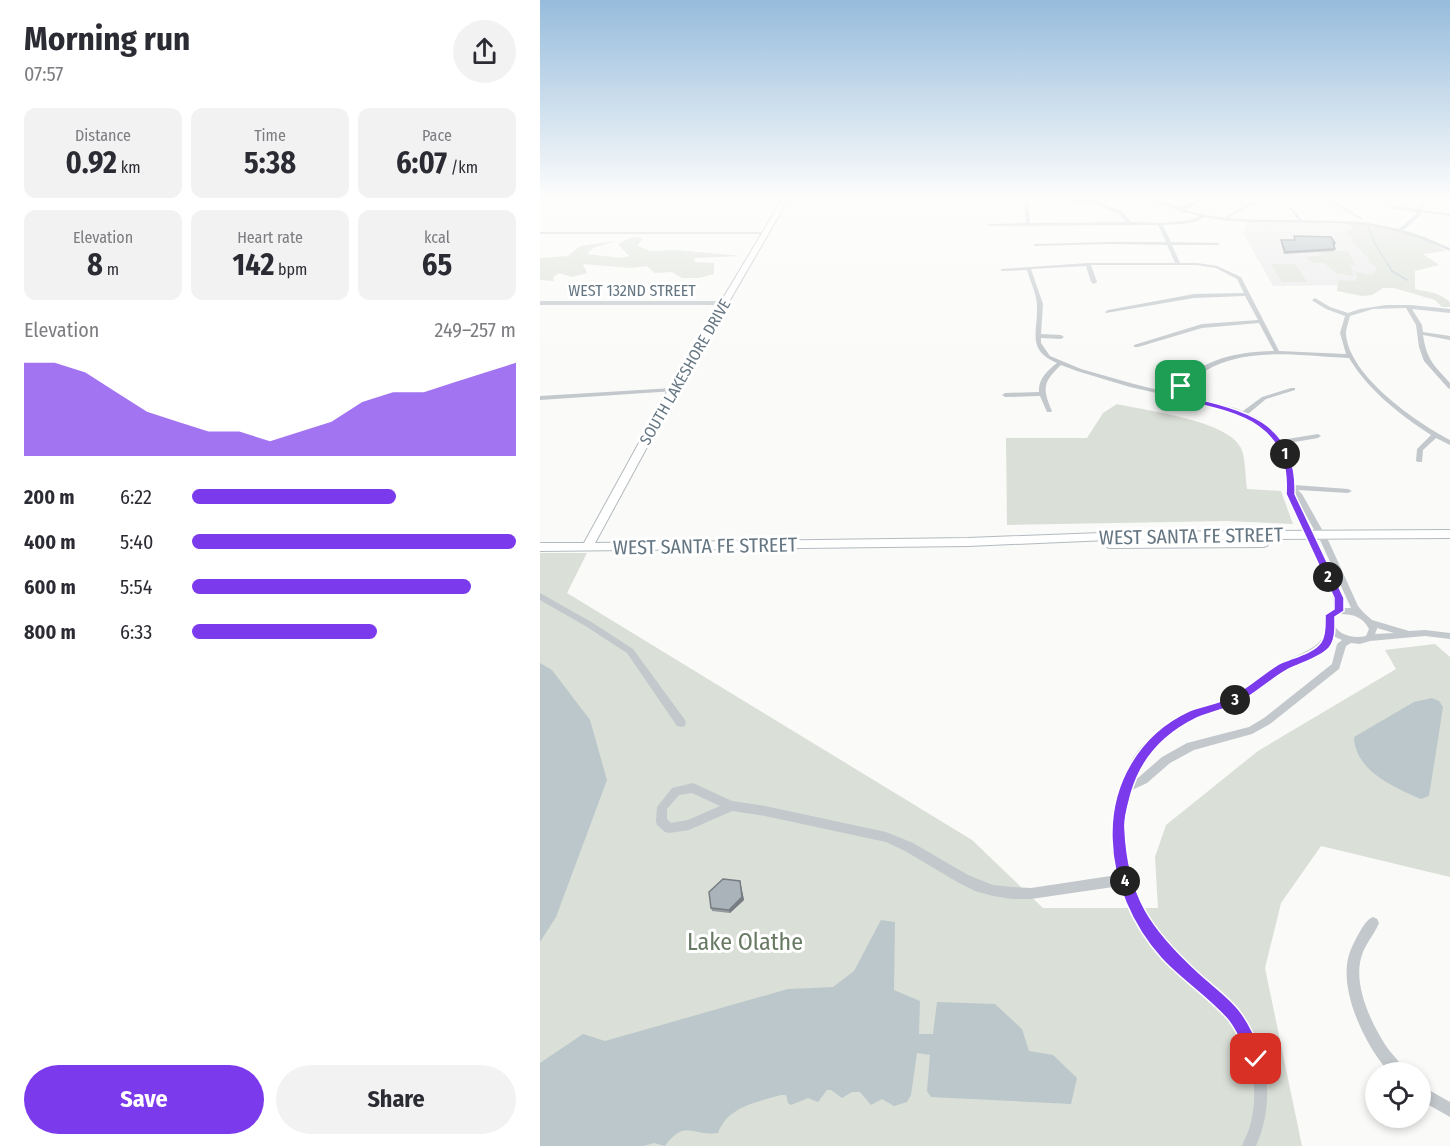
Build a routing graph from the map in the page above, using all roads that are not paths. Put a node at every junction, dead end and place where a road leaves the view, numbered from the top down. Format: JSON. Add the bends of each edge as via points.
{"nodes":[{"id":1,"x":754,"y":251,"type":"edge"},
{"id":2,"x":1173,"y":251,"type":"edge"},
{"id":3,"x":1088,"y":264,"type":"junction"},
{"id":4,"x":1148,"y":264,"type":"junction"},
{"id":5,"x":1178,"y":264,"type":"junction"},
{"id":6,"x":1003,"y":270,"type":"dead end"},
{"id":7,"x":1029,"y":270,"type":"junction"},
{"id":8,"x":1153,"y":272,"type":"dead end"},
{"id":9,"x":1094,"y":282,"type":"dead end"},
{"id":10,"x":1247,"y":294,"type":"junction"},
{"id":11,"x":1315,"y":300,"type":"dead end"},
{"id":12,"x":540,"y":303,"type":"edge"},
{"id":13,"x":723,"y":303,"type":"junction"},
{"id":14,"x":1408,"y":307,"type":"junction"},
{"id":15,"x":1450,"y":310,"type":"edge"},
{"id":16,"x":1108,"y":312,"type":"dead end"},
{"id":17,"x":1348,"y":315,"type":"junction"},
{"id":18,"x":1262,"y":321,"type":"junction"},
{"id":19,"x":1421,"y":335,"type":"junction"},
{"id":20,"x":1038,"y":336,"type":"junction"},
{"id":21,"x":1061,"y":337,"type":"dead end"},
{"id":22,"x":1450,"y":340,"type":"edge"},
{"id":23,"x":1136,"y":346,"type":"dead end"},
{"id":24,"x":1277,"y":352,"type":"junction"},
{"id":25,"x":1351,"y":356,"type":"junction"},
{"id":26,"x":1060,"y":363,"type":"junction"},
{"id":27,"x":1440,"y":378,"type":"junction"},
{"id":28,"x":1450,"y":378,"type":"edge"},
{"id":29,"x":1450,"y":387,"type":"edge"},
{"id":30,"x":1293,"y":389,"type":"dead end"},
{"id":31,"x":673,"y":390,"type":"junction"},
{"id":32,"x":1041,"y":394,"type":"junction"},
{"id":33,"x":1005,"y":395,"type":"dead end"},
{"id":34,"x":1175,"y":396,"type":"junction"},
{"id":35,"x":540,"y":398,"type":"edge"},
{"id":36,"x":1049,"y":411,"type":"dead end"},
{"id":37,"x":1244,"y":414,"type":"junction"},
{"id":38,"x":1435,"y":435,"type":"junction"},
{"id":39,"x":1318,"y":436,"type":"dead end"},
{"id":40,"x":1280,"y":442,"type":"junction"},
{"id":41,"x":1450,"y":443,"type":"edge"},
{"id":42,"x":1419,"y":461,"type":"dead end"},
{"id":43,"x":1291,"y":487,"type":"junction"},
{"id":44,"x":1348,"y":491,"type":"dead end"},
{"id":45,"x":1450,"y":534,"type":"edge"},
{"id":46,"x":1316,"y":538,"type":"junction"},
{"id":47,"x":1450,"y":539,"type":"edge"},
{"id":48,"x":540,"y":547,"type":"edge"},
{"id":49,"x":587,"y":547,"type":"junction"},
{"id":50,"x":540,"y":596,"type":"edge"},
{"id":51,"x":1339,"y":611,"type":"junction"},
{"id":52,"x":1360,"y":614,"type":"junction"},
{"id":53,"x":1369,"y":622,"type":"junction"},
{"id":54,"x":1331,"y":629,"type":"junction"},
{"id":55,"x":1406,"y":633,"type":"junction"},
{"id":56,"x":1450,"y":636,"type":"edge"},
{"id":57,"x":1370,"y":638,"type":"junction"},
{"id":58,"x":1349,"y":640,"type":"junction"},
{"id":59,"x":681,"y":723,"type":"dead end"},
{"id":60,"x":1128,"y":787,"type":"junction"},
{"id":61,"x":730,"y":806,"type":"junction"},
{"id":62,"x":1124,"y":880,"type":"junction"},
{"id":63,"x":1373,"y":922,"type":"dead end"},
{"id":64,"x":1387,"y":1062,"type":"edge"},
{"id":65,"x":1431,"y":1099,"type":"edge"},
{"id":66,"x":1450,"y":1110,"type":"edge"},
{"id":67,"x":1253,"y":1145,"type":"edge"}],
"edges":[{"from":1,"to":13,"type":"street","name":"SOUTH LAKESHORE DRIVE"},
{"from":2,"to":5,"type":"street"},
{"from":3,"to":4,"type":"street"},
{"from":3,"to":7,"type":"street"},
{"from":3,"to":9,"type":"street"},
{"from":4,"to":5,"type":"street"},
{"from":4,"to":8,"type":"street"},
{"from":5,"to":10,"type":"street","via":[[1209,265],[1231,272]]},
{"from":6,"to":7,"type":"street"},
{"from":7,"to":20,"type":"street","via":[[1040,304]]},
{"from":10,"to":16,"type":"street","via":[[1194,296]]},
{"from":10,"to":18,"type":"street"},
{"from":11,"to":17,"type":"street"},
{"from":12,"to":13,"type":"street","name":"WEST 132ND STREET"},
{"from":13,"to":31,"type":"street","name":"SOUTH LAKESHORE DRIVE"},
{"from":14,"to":15,"type":"street"},
{"from":14,"to":17,"type":"street","via":[[1379,306]]},
{"from":14,"to":19,"type":"street"},
{"from":17,"to":25,"type":"street","via":[[1344,328]]},
{"from":18,"to":23,"type":"street","via":[[1195,327]]},
{"from":18,"to":24,"type":"street"},
{"from":19,"to":22,"type":"street"},
{"from":19,"to":27,"type":"street","via":[[1427,362]]},
{"from":20,"to":21,"type":"street"},
{"from":20,"to":26,"type":"street","via":[[1043,352]]},
{"from":24,"to":25,"type":"street"},
{"from":24,"to":34,"type":"street","via":[[1236,356],[1210,365],[1186,381]]},
{"from":25,"to":38,"type":"street","via":[[1387,401]]},
{"from":26,"to":32,"type":"street","via":[[1044,379]]},
{"from":26,"to":34,"type":"street"},
{"from":27,"to":28,"type":"street"},
{"from":27,"to":29,"type":"street"},
{"from":30,"to":37,"type":"street","via":[[1264,398]]},
{"from":31,"to":35,"type":"street"},
{"from":31,"to":49,"type":"street","name":"SOUTH LAKESHORE DRIVE"},
{"from":32,"to":33,"type":"street"},
{"from":32,"to":36,"type":"street"},
{"from":34,"to":37,"type":"street"},
{"from":37,"to":40,"type":"street"},
{"from":38,"to":41,"type":"street"},
{"from":38,"to":42,"type":"street","via":[[1420,449]]},
{"from":39,"to":40,"type":"street"},
{"from":40,"to":43,"type":"street"},
{"from":43,"to":44,"type":"street"},
{"from":43,"to":46,"type":"street","via":[[1298,494]]},
{"from":43,"to":46,"type":"street","via":[[1290,494]]},
{"from":45,"to":46,"type":"street","name":"WEST SANTA FE STREET"},
{"from":46,"to":47,"type":"street","name":"WEST SANTA FE STREET"},
{"from":46,"to":49,"type":"street","name":"WEST SANTA FE STREET","via":[[1128,544]]},
{"from":46,"to":51,"type":"street","via":[[1336,591]]},
{"from":46,"to":52,"type":"street","via":[[1341,573]]},
{"from":48,"to":49,"type":"street","name":"WEST SANTA FE STREET"},
{"from":50,"to":59,"type":"street","via":[[630,651]]},
{"from":51,"to":52,"type":"street"},
{"from":51,"to":54,"type":"street","via":[[1330,615]]},
{"from":52,"to":53,"type":"street"},
{"from":53,"to":55,"type":"street"},
{"from":53,"to":57,"type":"street","via":[[1373,629]]},
{"from":54,"to":58,"type":"street"},
{"from":54,"to":60,"type":"street","via":[[1320,649],[1283,667],[1233,701],[1194,714],[1164,732],[1136,763]]},
{"from":55,"to":56,"type":"street"},
{"from":55,"to":57,"type":"street"},
{"from":57,"to":58,"type":"street"},
{"from":58,"to":60,"type":"street","via":[[1342,644],[1336,666],[1268,722],[1191,746]]},
{"from":60,"to":62,"type":"street","via":[[1118,820],[1117,841]]},
{"from":61,"to":61,"type":"street","via":[[693,788],[684,788],[665,801],[661,821],[669,828],[679,828]]},
{"from":61,"to":62,"type":"street","via":[[886,837],[992,891],[1023,894]]},
{"from":62,"to":67,"type":"street","via":[[1142,921],[1166,953],[1233,1015],[1246,1034],[1260,1079],[1260,1111]]},
{"from":63,"to":64,"type":"street","via":[[1352,965],[1357,999]]},
{"from":65,"to":66,"type":"street"}]}
